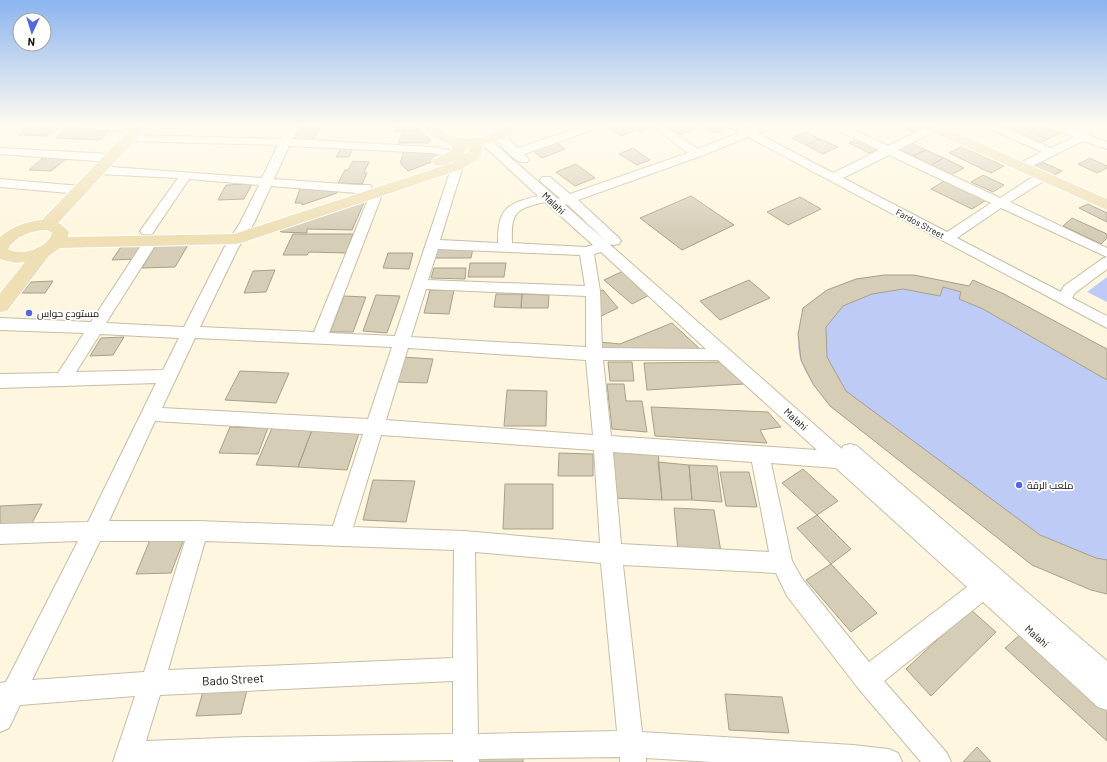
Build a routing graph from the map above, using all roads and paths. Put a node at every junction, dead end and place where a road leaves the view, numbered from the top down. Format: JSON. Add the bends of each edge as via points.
{"nodes":[{"id":1,"x":107,"y":161,"type":"edge"},
{"id":2,"x":276,"y":161,"type":"edge"},
{"id":3,"x":444,"y":161,"type":"edge"},
{"id":4,"x":454,"y":161,"type":"edge"},
{"id":5,"x":505,"y":161,"type":"edge"},
{"id":6,"x":522,"y":161,"type":"edge"},
{"id":7,"x":678,"y":161,"type":"edge"},
{"id":8,"x":679,"y":161,"type":"edge"},
{"id":9,"x":812,"y":161,"type":"edge"},
{"id":10,"x":866,"y":161,"type":"edge"},
{"id":11,"x":910,"y":161,"type":"edge"},
{"id":12,"x":1008,"y":161,"type":"edge"},
{"id":13,"x":1034,"y":161,"type":"edge"},
{"id":14,"x":1022,"y":167,"type":"junction"},
{"id":15,"x":98,"y":170,"type":"junction"},
{"id":16,"x":186,"y":175,"type":"junction"},
{"id":17,"x":837,"y":175,"type":"junction"},
{"id":18,"x":1043,"y":176,"type":"junction"},
{"id":19,"x":267,"y":181,"type":"junction"},
{"id":20,"x":0,"y":183,"type":"edge"},
{"id":21,"x":80,"y":190,"type":"junction"},
{"id":22,"x":372,"y":190,"type":"junction"},
{"id":23,"x":1000,"y":203,"type":"junction"},
{"id":24,"x":563,"y":204,"type":"junction"},
{"id":25,"x":1107,"y":205,"type":"edge"},
{"id":26,"x":6,"y":235,"type":"edge"},
{"id":27,"x":238,"y":235,"type":"junction"},
{"id":28,"x":952,"y":235,"type":"junction"},
{"id":29,"x":149,"y":236,"type":"junction"},
{"id":30,"x":52,"y":238,"type":"junction"},
{"id":31,"x":432,"y":244,"type":"junction"},
{"id":32,"x":505,"y":247,"type":"junction"},
{"id":33,"x":605,"y":248,"type":"junction"},
{"id":34,"x":586,"y":251,"type":"junction"},
{"id":35,"x":1107,"y":253,"type":"edge"},
{"id":36,"x":5,"y":254,"type":"edge"},
{"id":37,"x":1107,"y":262,"type":"edge"},
{"id":38,"x":419,"y":284,"type":"junction"},
{"id":39,"x":0,"y":286,"type":"edge"},
{"id":40,"x":593,"y":291,"type":"junction"},
{"id":41,"x":1066,"y":295,"type":"junction"},
{"id":42,"x":0,"y":306,"type":"edge"},
{"id":43,"x":1107,"y":310,"type":"edge"},
{"id":44,"x":1107,"y":323,"type":"edge"},
{"id":45,"x":0,"y":324,"type":"edge"},
{"id":46,"x":94,"y":328,"type":"junction"},
{"id":47,"x":189,"y":332,"type":"junction"},
{"id":48,"x":319,"y":339,"type":"junction"},
{"id":49,"x":401,"y":342,"type":"junction"},
{"id":50,"x":722,"y":353,"type":"junction"},
{"id":51,"x":594,"y":354,"type":"junction"},
{"id":52,"x":168,"y":376,"type":"junction"},
{"id":53,"x":62,"y":380,"type":"junction"},
{"id":54,"x":0,"y":382,"type":"edge"},
{"id":55,"x":150,"y":414,"type":"junction"},
{"id":56,"x":375,"y":427,"type":"junction"},
{"id":57,"x":603,"y":443,"type":"junction"},
{"id":58,"x":760,"y":455,"type":"junction"},
{"id":59,"x":842,"y":460,"type":"junction"},
{"id":60,"x":94,"y":531,"type":"junction"},
{"id":61,"x":198,"y":531,"type":"junction"},
{"id":62,"x":0,"y":534,"type":"edge"},
{"id":63,"x":340,"y":537,"type":"junction"},
{"id":64,"x":464,"y":541,"type":"junction"},
{"id":65,"x":611,"y":554,"type":"junction"},
{"id":66,"x":782,"y":562,"type":"junction"},
{"id":67,"x":983,"y":588,"type":"junction"},
{"id":68,"x":466,"y":669,"type":"junction"},
{"id":69,"x":1107,"y":677,"type":"edge"},
{"id":70,"x":867,"y":680,"type":"junction"},
{"id":71,"x":152,"y":683,"type":"junction"},
{"id":72,"x":6,"y":694,"type":"edge"},
{"id":73,"x":1107,"y":698,"type":"edge"},
{"id":74,"x":0,"y":719,"type":"edge"},
{"id":75,"x":632,"y":753,"type":"edge"},
{"id":76,"x":466,"y":754,"type":"edge"},
{"id":77,"x":245,"y":756,"type":"edge"},
{"id":78,"x":127,"y":758,"type":"edge"},
{"id":79,"x":854,"y":760,"type":"edge"},
{"id":80,"x":889,"y":762,"type":"edge"},
{"id":81,"x":938,"y":762,"type":"edge"}],
"edges":[{"from":1,"to":15,"type":"main road"},
{"from":2,"to":19,"type":"street"},
{"from":3,"to":22,"type":"main road","via":[[415,176]]},
{"from":4,"to":31,"type":"street"},
{"from":5,"to":24,"type":"street","name":"Malahi"},
{"from":6,"to":24,"type":"street","name":"Malahi"},
{"from":7,"to":24,"type":"street"},
{"from":8,"to":24,"type":"street"},
{"from":9,"to":17,"type":"street","name":"Fardos Street"},
{"from":10,"to":17,"type":"street"},
{"from":11,"to":23,"type":"street"},
{"from":12,"to":14,"type":"main road"},
{"from":13,"to":14,"type":"street"},
{"from":14,"to":18,"type":"main road"},
{"from":15,"to":16,"type":"street"},
{"from":15,"to":21,"type":"main road"},
{"from":16,"to":19,"type":"street"},
{"from":16,"to":29,"type":"street"},
{"from":17,"to":28,"type":"street","name":"Fardos Street"},
{"from":18,"to":23,"type":"street"},
{"from":18,"to":25,"type":"main road"},
{"from":19,"to":22,"type":"street"},
{"from":19,"to":27,"type":"street","via":[[247,223]]},
{"from":20,"to":21,"type":"street"},
{"from":21,"to":30,"type":"main road"},
{"from":22,"to":27,"type":"main road"},
{"from":22,"to":48,"type":"street"},
{"from":23,"to":28,"type":"street"},
{"from":23,"to":35,"type":"street"},
{"from":24,"to":32,"type":"street","via":[[514,208],[506,219]]},
{"from":24,"to":33,"type":"street","name":"Malahi"},
{"from":24,"to":69,"type":"street","name":"Malahi"},
{"from":26,"to":30,"type":"main road","via":[[29,227]]},
{"from":26,"to":36,"type":"main road","via":[[1,244]]},
{"from":27,"to":29,"type":"main road"},
{"from":27,"to":47,"type":"street"},
{"from":28,"to":41,"type":"street","name":"Fardos Street"},
{"from":29,"to":30,"type":"main road"},
{"from":29,"to":46,"type":"street"},
{"from":30,"to":36,"type":"main road"},
{"from":30,"to":42,"type":"main road"},
{"from":31,"to":32,"type":"street"},
{"from":31,"to":38,"type":"street"},
{"from":32,"to":34,"type":"street"},
{"from":33,"to":34,"type":"street"},
{"from":33,"to":50,"type":"street","name":"Malahi"},
{"from":34,"to":40,"type":"street"},
{"from":36,"to":39,"type":"main road"},
{"from":37,"to":41,"type":"street"},
{"from":38,"to":40,"type":"street"},
{"from":38,"to":49,"type":"street"},
{"from":40,"to":51,"type":"street"},
{"from":41,"to":43,"type":"street","name":"Fardos Street"},
{"from":41,"to":44,"type":"street","name":"Fardos Street"},
{"from":45,"to":46,"type":"street"},
{"from":46,"to":47,"type":"street"},
{"from":46,"to":53,"type":"street"},
{"from":47,"to":48,"type":"street"},
{"from":47,"to":52,"type":"street"},
{"from":48,"to":49,"type":"street"},
{"from":49,"to":51,"type":"street"},
{"from":49,"to":56,"type":"street"},
{"from":50,"to":51,"type":"street"},
{"from":50,"to":59,"type":"street","name":"Malahi"},
{"from":51,"to":57,"type":"street"},
{"from":52,"to":53,"type":"street"},
{"from":52,"to":55,"type":"street"},
{"from":53,"to":54,"type":"street"},
{"from":55,"to":56,"type":"street"},
{"from":55,"to":60,"type":"street"},
{"from":56,"to":57,"type":"street"},
{"from":56,"to":63,"type":"street"},
{"from":57,"to":58,"type":"street"},
{"from":57,"to":65,"type":"street"},
{"from":58,"to":59,"type":"street"},
{"from":58,"to":66,"type":"street"},
{"from":59,"to":67,"type":"street","name":"Malahi"},
{"from":60,"to":61,"type":"street"},
{"from":60,"to":62,"type":"street"},
{"from":60,"to":72,"type":"street"},
{"from":61,"to":63,"type":"street"},
{"from":61,"to":71,"type":"street"},
{"from":63,"to":64,"type":"street"},
{"from":64,"to":65,"type":"street"},
{"from":64,"to":68,"type":"street"},
{"from":65,"to":66,"type":"street"},
{"from":65,"to":75,"type":"street"},
{"from":66,"to":70,"type":"street","via":[[795,588]]},
{"from":67,"to":70,"type":"street"},
{"from":67,"to":73,"type":"street","name":"Malahi"},
{"from":68,"to":71,"type":"street","name":"Bado Street"},
{"from":68,"to":76,"type":"street"},
{"from":70,"to":81,"type":"street"},
{"from":71,"to":72,"type":"street","name":"Bado Street"},
{"from":71,"to":78,"type":"street"},
{"from":72,"to":74,"type":"street"},
{"from":75,"to":76,"type":"street"},
{"from":75,"to":79,"type":"street"},
{"from":76,"to":77,"type":"street"},
{"from":77,"to":78,"type":"street"},
{"from":79,"to":80,"type":"street"}]}
